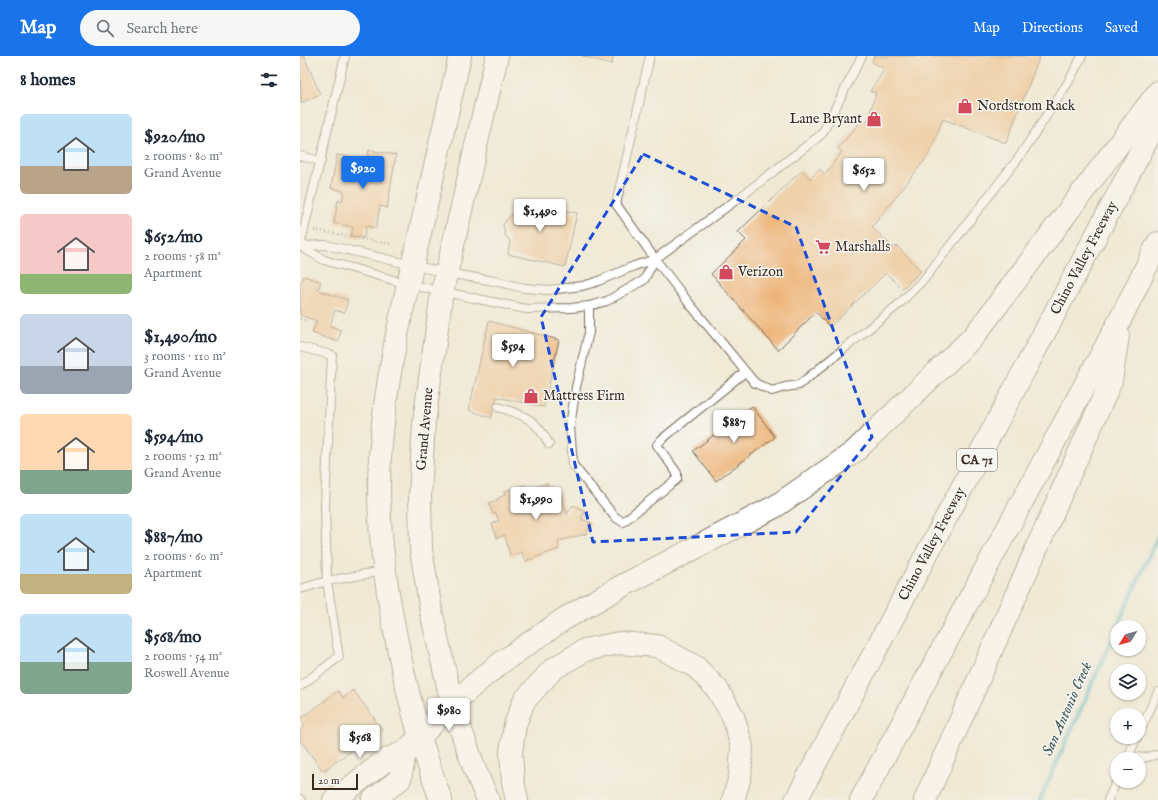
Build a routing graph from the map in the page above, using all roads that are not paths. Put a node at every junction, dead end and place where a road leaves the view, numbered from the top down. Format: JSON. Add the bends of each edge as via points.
{"nodes":[{"id":1,"x":345,"y":56,"type":"edge"},
{"id":2,"x":460,"y":56,"type":"edge"},
{"id":3,"x":497,"y":56,"type":"edge"},
{"id":4,"x":650,"y":56,"type":"edge"},
{"id":5,"x":862,"y":56,"type":"edge"},
{"id":6,"x":1082,"y":56,"type":"edge"},
{"id":7,"x":1158,"y":92,"type":"edge"},
{"id":8,"x":1158,"y":119,"type":"edge"},
{"id":9,"x":300,"y":156,"type":"edge"},
{"id":10,"x":321,"y":161,"type":"junction"},
{"id":11,"x":1158,"y":243,"type":"edge"},
{"id":12,"x":300,"y":246,"type":"edge"},
{"id":13,"x":655,"y":259,"type":"junction"},
{"id":14,"x":410,"y":275,"type":"junction"},
{"id":15,"x":444,"y":282,"type":"junction"},
{"id":16,"x":589,"y":306,"type":"junction"},
{"id":17,"x":1120,"y":320,"type":"junction"},
{"id":18,"x":300,"y":347,"type":"edge"},
{"id":19,"x":745,"y":372,"type":"junction"},
{"id":20,"x":498,"y":407,"type":"dead end"},
{"id":21,"x":549,"y":444,"type":"dead end"},
{"id":22,"x":384,"y":571,"type":"junction"},
{"id":23,"x":328,"y":581,"type":"junction"},
{"id":24,"x":300,"y":589,"type":"edge"},
{"id":25,"x":300,"y":686,"type":"edge"},
{"id":26,"x":1158,"y":692,"type":"edge"},
{"id":27,"x":452,"y":704,"type":"junction"},
{"id":28,"x":1146,"y":718,"type":"edge"},
{"id":29,"x":413,"y":745,"type":"junction"},
{"id":30,"x":1158,"y":754,"type":"edge"},
{"id":31,"x":1146,"y":757,"type":"edge"},
{"id":32,"x":1113,"y":788,"type":"edge"},
{"id":33,"x":334,"y":800,"type":"edge"},
{"id":34,"x":373,"y":800,"type":"edge"},
{"id":35,"x":441,"y":800,"type":"edge"},
{"id":36,"x":488,"y":800,"type":"edge"},
{"id":37,"x":517,"y":800,"type":"edge"},
{"id":38,"x":733,"y":800,"type":"edge"},
{"id":39,"x":796,"y":800,"type":"edge"},
{"id":40,"x":861,"y":800,"type":"edge"},
{"id":41,"x":925,"y":800,"type":"edge"},
{"id":42,"x":1108,"y":800,"type":"edge"}],
"edges":[{"from":1,"to":10,"type":"lane"},
{"from":2,"to":14,"type":"main road"},
{"from":3,"to":15,"type":"main road","name":"Grand Avenue"},
{"from":4,"to":13,"type":"lane","via":[[616,204]]},
{"from":5,"to":13,"type":"lane","via":[[822,134]]},
{"from":6,"to":19,"type":"lane","via":[[1069,81],[1020,156],[925,278],[898,305],[798,385],[772,391],[755,383]]},
{"from":7,"to":27,"type":"main road","via":[[974,336],[854,452],[776,506],[564,619],[502,662]]},
{"from":8,"to":39,"type":"main road","name":"Chino Valley Freeway","number":"CA 71"},
{"from":9,"to":10,"type":"lane"},
{"from":10,"to":12,"type":"lane"},
{"from":11,"to":17,"type":"main road"},
{"from":12,"to":14,"type":"lane","via":[[324,260]]},
{"from":12,"to":14,"type":"lane","via":[[326,245]]},
{"from":13,"to":15,"type":"lane","via":[[596,282],[549,290]]},
{"from":13,"to":16,"type":"lane","via":[[644,280],[607,301]]},
{"from":13,"to":19,"type":"lane"},
{"from":14,"to":15,"type":"lane"},
{"from":14,"to":15,"type":"lane"},
{"from":14,"to":22,"type":"main road","via":[[386,394],[382,429],[379,514]]},
{"from":15,"to":16,"type":"lane","via":[[526,309]]},
{"from":15,"to":27,"type":"main road","name":"Grand Avenue","via":[[424,422],[420,526],[431,611]]},
{"from":16,"to":19,"type":"lane","via":[[589,332],[570,426],[573,465],[615,517],[623,522],[677,479],[677,473],[657,445],[661,440]]},
{"from":17,"to":40,"type":"main road"},
{"from":17,"to":41,"type":"main road","via":[[1111,381]]},
{"from":18,"to":23,"type":"lane","via":[[332,355],[325,505]]},
{"from":20,"to":21,"type":"lane","via":[[533,421]]},
{"from":22,"to":23,"type":"lane"},
{"from":22,"to":29,"type":"main road"},
{"from":23,"to":24,"type":"lane"},
{"from":23,"to":25,"type":"lane","via":[[339,657]]},
{"from":26,"to":28,"type":"lane"},
{"from":27,"to":29,"type":"main road"},
{"from":27,"to":36,"type":"main road","name":"Grand Avenue"},
{"from":29,"to":33,"type":"main road","via":[[386,760]]},
{"from":29,"to":34,"type":"main road","via":[[400,779]]},
{"from":29,"to":35,"type":"main road"},
{"from":30,"to":31,"type":"lane"},
{"from":32,"to":42,"type":"lane"},
{"from":37,"to":38,"type":"main road","via":[[512,782],[511,752],[515,725],[524,701],[553,669],[585,650],[619,643],[657,646],[696,667],[717,689],[733,716],[742,747],[740,777]]}]}
